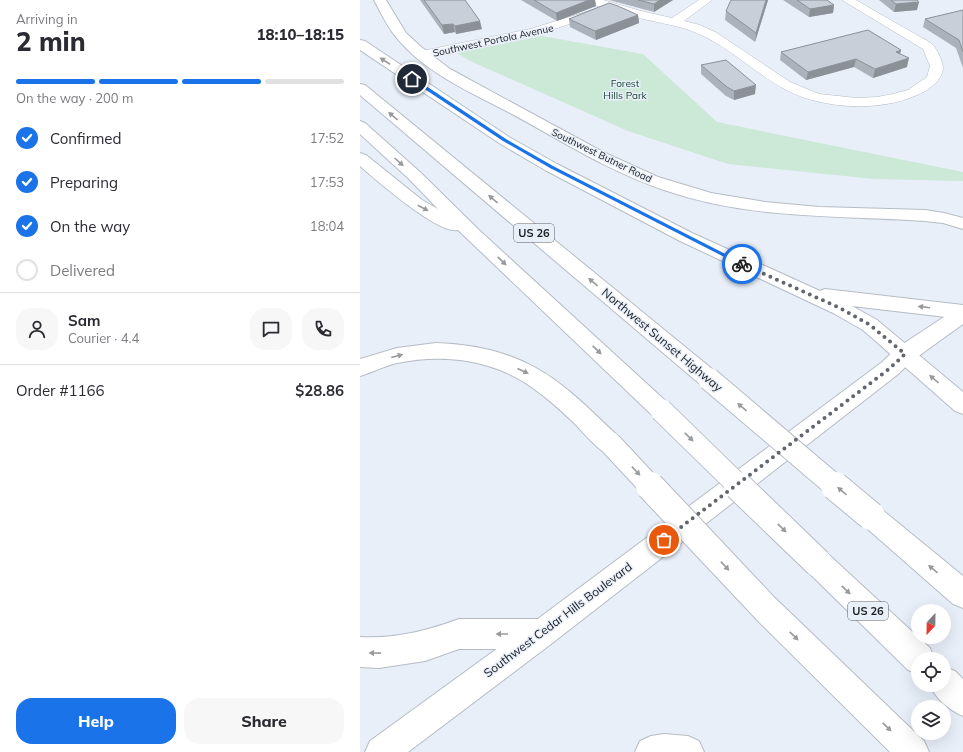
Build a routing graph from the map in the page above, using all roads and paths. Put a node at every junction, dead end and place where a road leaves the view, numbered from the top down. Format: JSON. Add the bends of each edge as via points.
{"nodes":[{"id":1,"x":380,"y":0,"type":"edge"},
{"id":2,"x":594,"y":0,"type":"edge"},
{"id":3,"x":706,"y":0,"type":"edge"},
{"id":4,"x":848,"y":0,"type":"edge"},
{"id":5,"x":608,"y":6,"type":"junction"},
{"id":6,"x":674,"y":22,"type":"junction"},
{"id":7,"x":360,"y":44,"type":"edge"},
{"id":8,"x":422,"y":55,"type":"junction"},
{"id":9,"x":360,"y":88,"type":"edge"},
{"id":10,"x":360,"y":126,"type":"edge"},
{"id":11,"x":360,"y":158,"type":"edge"},
{"id":12,"x":963,"y":224,"type":"edge"},
{"id":13,"x":474,"y":235,"type":"junction"},
{"id":14,"x":807,"y":294,"type":"junction"},
{"id":15,"x":963,"y":313,"type":"edge"},
{"id":16,"x":905,"y":354,"type":"junction"},
{"id":17,"x":360,"y":368,"type":"edge"},
{"id":18,"x":963,"y":405,"type":"edge"},
{"id":19,"x":963,"y":594,"type":"edge"},
{"id":20,"x":541,"y":634,"type":"junction"},
{"id":21,"x":360,"y":652,"type":"edge"},
{"id":22,"x":912,"y":652,"type":"edge"},
{"id":23,"x":951,"y":689,"type":"edge"},
{"id":24,"x":963,"y":700,"type":"edge"},
{"id":25,"x":381,"y":752,"type":"edge"},
{"id":26,"x":651,"y":752,"type":"edge"},
{"id":27,"x":688,"y":752,"type":"edge"},
{"id":28,"x":913,"y":752,"type":"edge"}],
"edges":[{"from":1,"to":8,"type":"main road","name":"Southwest Butner Road","via":[[401,35]]},
{"from":2,"to":5,"type":"street"},
{"from":3,"to":6,"type":"street"},
{"from":4,"to":6,"type":"street","via":[[928,47],[936,60],[937,70],[933,79],[920,89],[878,102],[818,98],[786,85],[719,38]]},
{"from":5,"to":6,"type":"street"},
{"from":5,"to":8,"type":"street","name":"Southwest Portola Avenue","via":[[532,33]]},
{"from":14,"to":7,"type":"main road","one_way":true,"via":[[686,237],[551,167],[504,140]]},
{"from":8,"to":12,"type":"main road","name":"Southwest Butner Road","via":[[464,82],[572,141],[619,165],[670,186],[757,206],[816,212],[932,216]]},
{"from":19,"to":9,"type":"main road","name":"Northwest Sunset Highway","number":"US 26","one_way":true,"bridge":true},
{"from":10,"to":13,"type":"main road","number":"US 26","one_way":true,"via":[[416,176]]},
{"from":11,"to":13,"type":"main road","one_way":true,"via":[[416,204]]},
{"from":13,"to":22,"type":"main road","number":"US 26","one_way":true,"bridge":true,"via":[[661,410]]},
{"from":15,"to":14,"type":"main road","one_way":true},
{"from":14,"to":16,"type":"main road","via":[[840,308],[870,325]]},
{"from":15,"to":16,"type":"main road","name":"Southwest Cedar Hills Boulevard"},
{"from":18,"to":16,"type":"main road","one_way":true},
{"from":16,"to":20,"type":"main road","name":"Southwest Cedar Hills Boulevard","via":[[889,369]]},
{"from":17,"to":28,"type":"main road","one_way":true,"bridge":true,"via":[[407,354],[442,350],[473,353],[531,374],[557,394],[610,443],[766,609]]},
{"from":20,"to":21,"type":"main road","one_way":true,"via":[[459,634],[425,646],[379,653]]},
{"from":20,"to":25,"type":"main road","name":"Southwest Cedar Hills Boulevard"},
{"from":23,"to":24,"type":"main road"},
{"from":26,"to":27,"type":"main road"}]}
